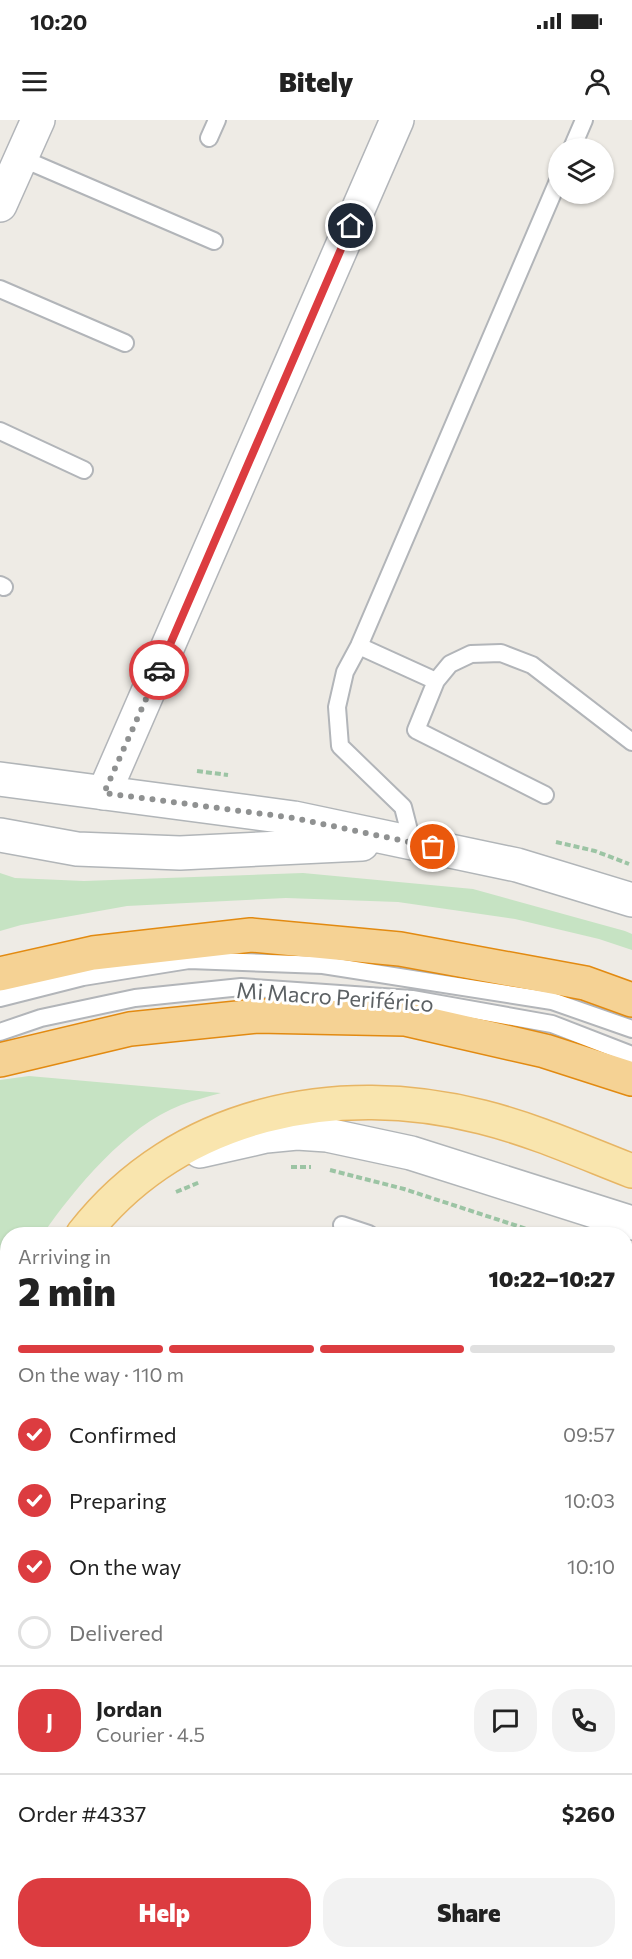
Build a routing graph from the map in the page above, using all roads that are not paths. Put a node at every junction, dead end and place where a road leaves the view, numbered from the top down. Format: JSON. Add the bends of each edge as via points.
{"nodes":[{"id":1,"x":38,"y":120,"type":"edge"},
{"id":2,"x":217,"y":120,"type":"edge"},
{"id":3,"x":397,"y":120,"type":"edge"},
{"id":4,"x":584,"y":120,"type":"edge"},
{"id":5,"x":209,"y":138,"type":"dead end"},
{"id":6,"x":576,"y":138,"type":"edge"},
{"id":7,"x":21,"y":158,"type":"junction"},
{"id":8,"x":549,"y":204,"type":"edge"},
{"id":9,"x":0,"y":205,"type":"edge"},
{"id":10,"x":214,"y":241,"type":"dead end"},
{"id":11,"x":0,"y":289,"type":"edge"},
{"id":12,"x":125,"y":343,"type":"dead end"},
{"id":13,"x":0,"y":431,"type":"edge"},
{"id":14,"x":84,"y":470,"type":"dead end"},
{"id":15,"x":359,"y":646,"type":"junction"},
{"id":16,"x":436,"y":681,"type":"junction"},
{"id":17,"x":632,"y":742,"type":"edge"},
{"id":18,"x":0,"y":779,"type":"edge"},
{"id":19,"x":104,"y":793,"type":"junction"},
{"id":20,"x":545,"y":795,"type":"dead end"},
{"id":21,"x":0,"y":835,"type":"edge"},
{"id":22,"x":412,"y":842,"type":"junction"},
{"id":23,"x":632,"y":900,"type":"edge"},
{"id":24,"x":0,"y":974,"type":"edge"},
{"id":25,"x":0,"y":998,"type":"edge"},
{"id":26,"x":632,"y":1000,"type":"edge"},
{"id":27,"x":632,"y":1029,"type":"edge"},
{"id":28,"x":0,"y":1032,"type":"edge"},
{"id":29,"x":632,"y":1055,"type":"edge"},
{"id":30,"x":0,"y":1060,"type":"edge"},
{"id":31,"x":632,"y":1079,"type":"edge"},
{"id":32,"x":632,"y":1171,"type":"edge"},
{"id":33,"x":117,"y":1197,"type":"junction"},
{"id":34,"x":632,"y":1223,"type":"edge"},
{"id":35,"x":342,"y":1225,"type":"dead end"},
{"id":36,"x":89,"y":1227,"type":"edge"},
{"id":37,"x":348,"y":1227,"type":"edge"}],
"edges":[{"from":1,"to":7,"type":"main road"},
{"from":2,"to":5,"type":"lane"},
{"from":3,"to":19,"type":"main road"},
{"from":4,"to":6,"type":"lane"},
{"from":7,"to":9,"type":"main road"},
{"from":7,"to":10,"type":"lane"},
{"from":8,"to":15,"type":"lane"},
{"from":11,"to":12,"type":"lane"},
{"from":13,"to":14,"type":"lane"},
{"from":15,"to":16,"type":"lane"},
{"from":15,"to":22,"type":"lane","via":[[345,672],[337,707],[340,746],[403,807]]},
{"from":16,"to":17,"type":"lane","via":[[450,663],[471,654],[501,653],[532,665]]},
{"from":16,"to":20,"type":"lane","via":[[416,730]]},
{"from":18,"to":19,"type":"main road"},
{"from":19,"to":22,"type":"main road","via":[[294,818]]},
{"from":21,"to":22,"type":"main road","via":[[77,849],[180,853]]},
{"from":22,"to":23,"type":"main road","via":[[517,865]]},
{"from":24,"to":26,"type":"highway","via":[[93,952],[251,935],[400,949],[585,983]]},
{"from":25,"to":27,"type":"lane","name":"Mi Macro Periférico","via":[[83,977],[189,960],[323,965],[552,1001]]},
{"from":28,"to":29,"type":"lane","name":"Mi Macro Periférico","via":[[41,1018],[135,998],[241,987],[412,999],[552,1024]]},
{"from":30,"to":31,"type":"highway","via":[[130,1029],[257,1016],[405,1019],[545,1051]]},
{"from":32,"to":33,"type":"main road","via":[[480,1116],[399,1104],[335,1104],[269,1113],[202,1137],[143,1174]]},
{"from":33,"to":34,"type":"main road","via":[[143,1179],[205,1149],[297,1133],[327,1135],[411,1153]]},
{"from":33,"to":36,"type":"main road"},
{"from":35,"to":37,"type":"lane"}]}
